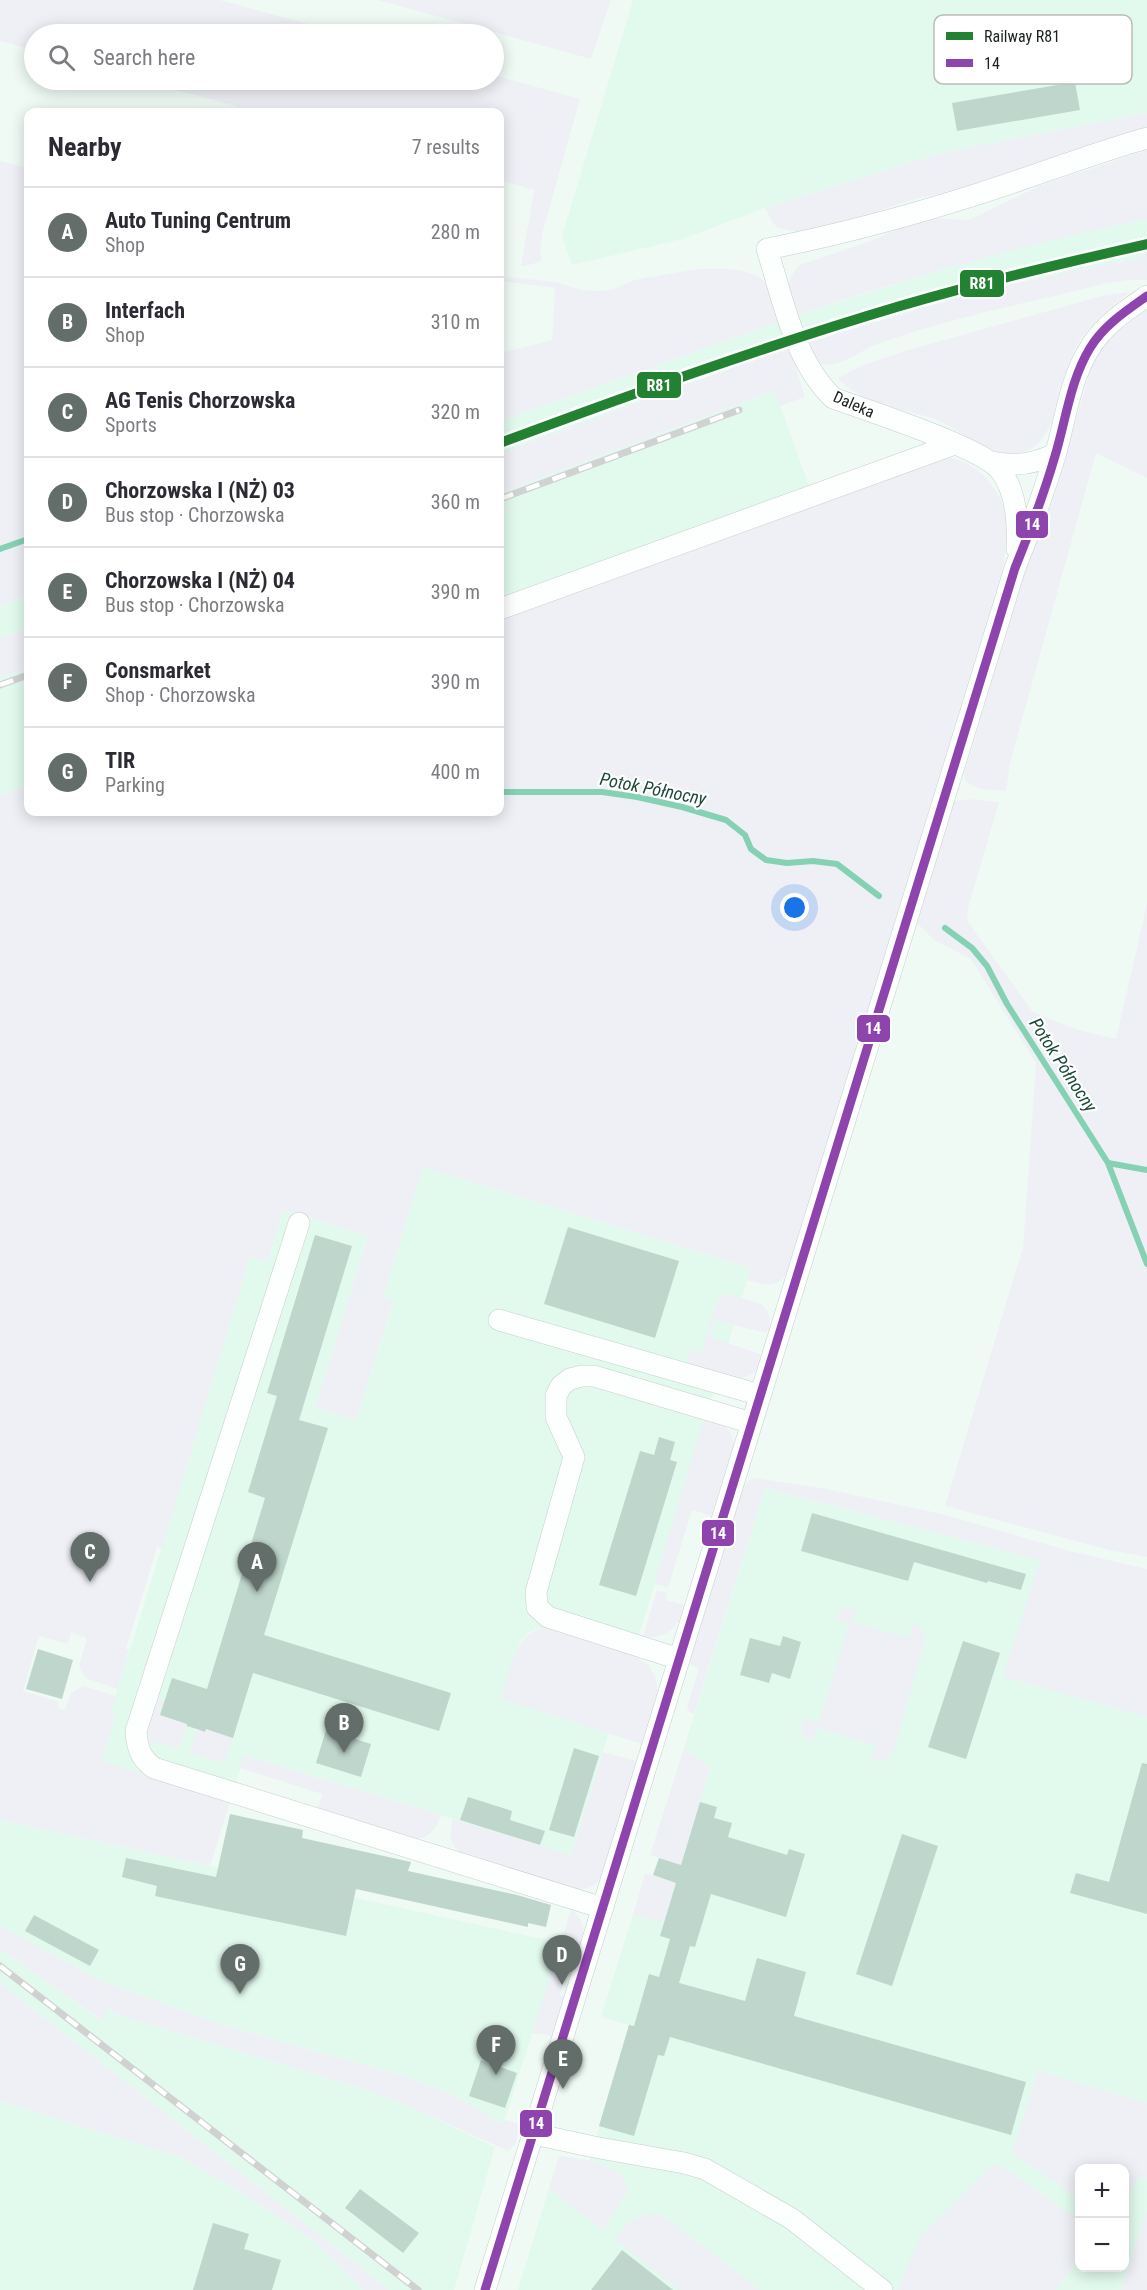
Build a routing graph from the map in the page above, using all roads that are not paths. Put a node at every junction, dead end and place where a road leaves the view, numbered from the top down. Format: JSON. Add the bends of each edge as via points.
{"nodes":[{"id":1,"x":1147,"y":138,"type":"edge"},
{"id":2,"x":1147,"y":296,"type":"edge"},
{"id":3,"x":955,"y":444,"type":"junction"},
{"id":4,"x":1055,"y":454,"type":"junction"},
{"id":5,"x":992,"y":462,"type":"junction"},
{"id":6,"x":1015,"y":568,"type":"junction"},
{"id":7,"x":504,"y":608,"type":"edge"},
{"id":8,"x":299,"y":1224,"type":"dead end"},
{"id":9,"x":499,"y":1320,"type":"dead end"},
{"id":10,"x":760,"y":1395,"type":"junction"},
{"id":11,"x":752,"y":1423,"type":"junction"},
{"id":12,"x":679,"y":1659,"type":"junction"},
{"id":13,"x":603,"y":1908,"type":"junction"},
{"id":14,"x":534,"y":2134,"type":"junction"},
{"id":15,"x":485,"y":2290,"type":"edge"},
{"id":16,"x":882,"y":2290,"type":"edge"}],
"edges":[{"from":1,"to":3,"type":"street","name":"Daleka","via":[[977,194],[825,237],[767,249],[790,325],[820,385],[833,398]]},
{"from":2,"to":4,"type":"street","via":[[1100,334],[1084,359]]},
{"from":3,"to":5,"type":"street","name":"Daleka"},
{"from":3,"to":7,"type":"street"},
{"from":4,"to":5,"type":"street","name":"Daleka","via":[[1019,465]]},
{"from":4,"to":6,"type":"street"},
{"from":5,"to":6,"type":"street","via":[[1001,471],[1013,499],[1018,525]]},
{"from":6,"to":10,"type":"street"},
{"from":8,"to":13,"type":"street","via":[[136,1731],[140,1754],[154,1768]]},
{"from":9,"to":10,"type":"street"},
{"from":10,"to":11,"type":"street"},
{"from":11,"to":12,"type":"street"},
{"from":11,"to":12,"type":"street","via":[[594,1376],[570,1379],[556,1396],[556,1416],[574,1457],[536,1592],[537,1606],[548,1617]]},
{"from":12,"to":13,"type":"street"},
{"from":13,"to":14,"type":"street"},
{"from":14,"to":15,"type":"street"},
{"from":14,"to":16,"type":"street","via":[[705,2169],[784,2214]]}]}
